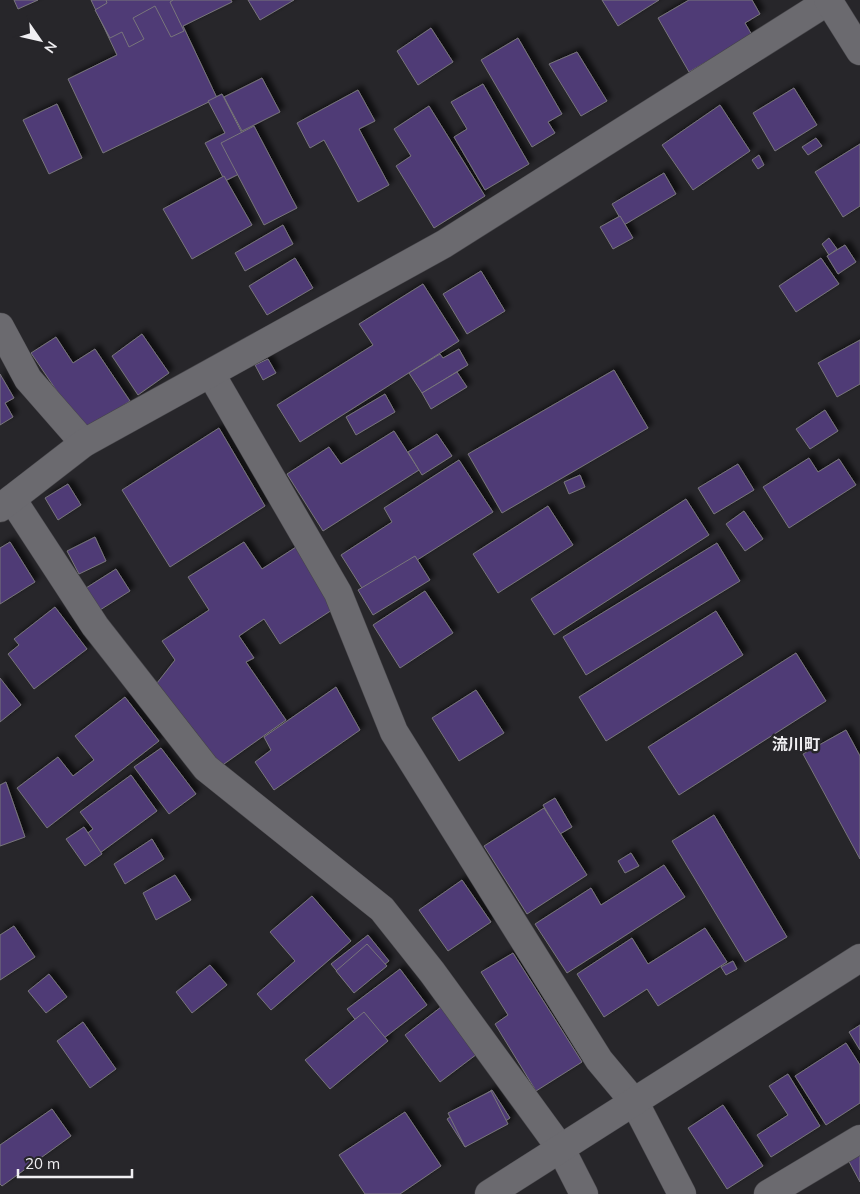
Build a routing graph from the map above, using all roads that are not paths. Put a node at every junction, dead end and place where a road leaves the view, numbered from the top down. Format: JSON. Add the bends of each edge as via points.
{"nodes":[{"id":1,"x":829,"y":0,"type":"edge"},
{"id":2,"x":860,"y":50,"type":"edge"},
{"id":3,"x":0,"y":328,"type":"edge"},
{"id":4,"x":211,"y":374,"type":"junction"},
{"id":5,"x":84,"y":443,"type":"junction"},
{"id":6,"x":6,"y":503,"type":"edge"},
{"id":7,"x":860,"y":958,"type":"edge"},
{"id":8,"x":635,"y":1102,"type":"junction"},
{"id":9,"x":860,"y":1139,"type":"edge"},
{"id":10,"x":561,"y":1148,"type":"junction"},
{"id":11,"x":489,"y":1194,"type":"edge"},
{"id":12,"x":584,"y":1194,"type":"edge"},
{"id":13,"x":682,"y":1194,"type":"edge"},
{"id":14,"x":768,"y":1194,"type":"edge"}],
"edges":[{"from":1,"to":2,"type":"street"},
{"from":1,"to":4,"type":"street","via":[[444,244]]},
{"from":3,"to":5,"type":"street","via":[[28,378]]},
{"from":4,"to":5,"type":"street"},
{"from":4,"to":8,"type":"street","via":[[338,593],[394,732],[599,1060]]},
{"from":5,"to":6,"type":"street"},
{"from":6,"to":10,"type":"street","via":[[95,626],[206,768],[382,910],[432,972]]},
{"from":7,"to":8,"type":"street"},
{"from":8,"to":10,"type":"street"},
{"from":8,"to":13,"type":"street"},
{"from":9,"to":14,"type":"street"},
{"from":10,"to":11,"type":"street"},
{"from":10,"to":12,"type":"street"}]}
